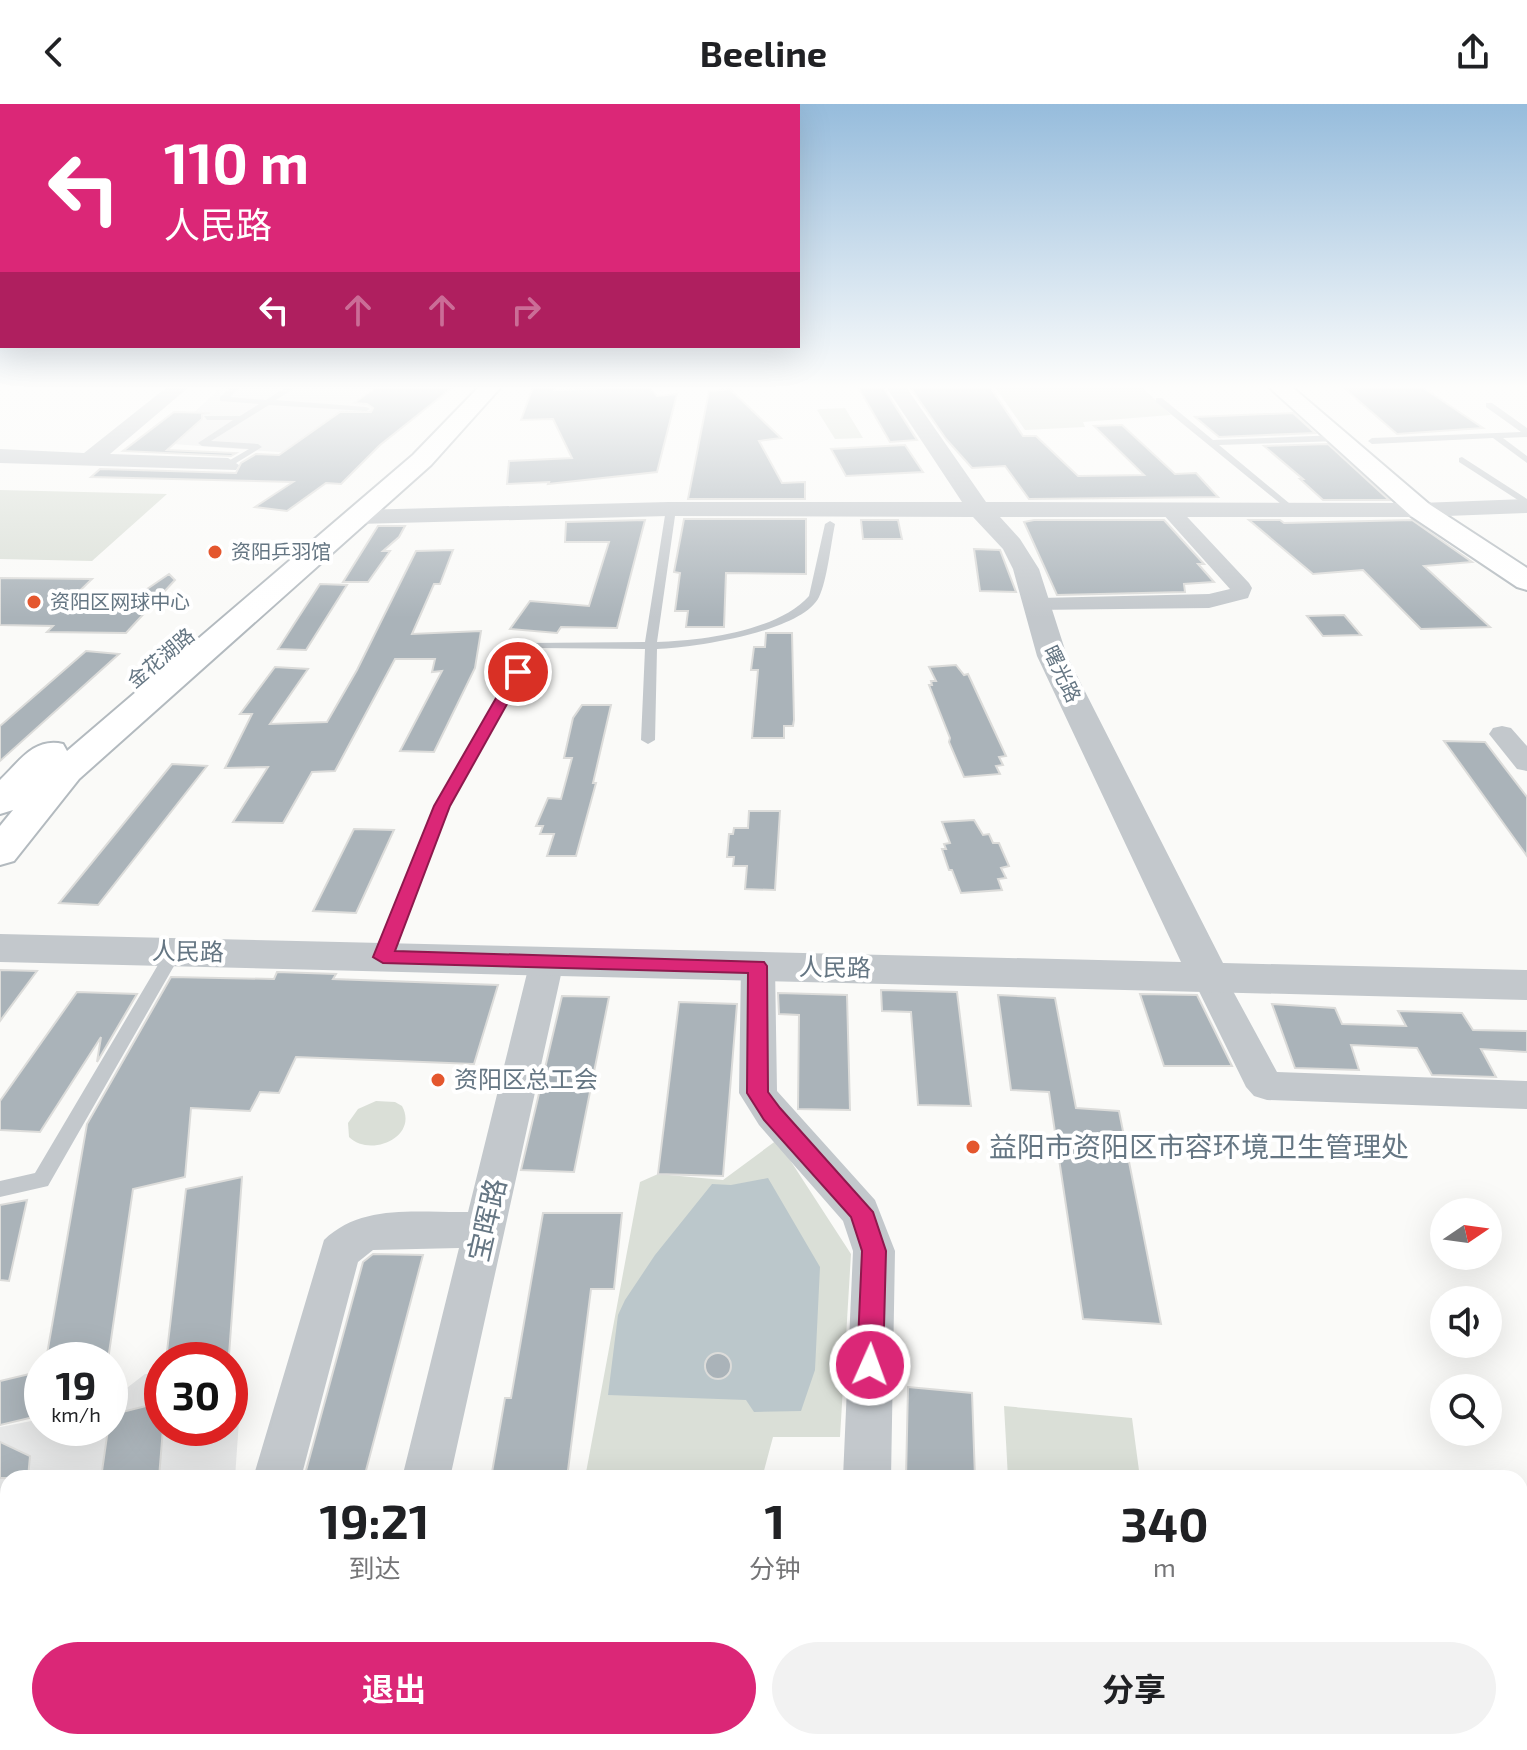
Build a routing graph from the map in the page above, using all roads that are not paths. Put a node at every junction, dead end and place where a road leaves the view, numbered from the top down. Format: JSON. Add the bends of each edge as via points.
{"nodes":[{"id":1,"x":201,"y":464,"type":"edge"},
{"id":2,"x":389,"y":464,"type":"edge"},
{"id":3,"x":418,"y":464,"type":"edge"},
{"id":4,"x":949,"y":464,"type":"edge"},
{"id":5,"x":1235,"y":464,"type":"edge"},
{"id":6,"x":1367,"y":464,"type":"edge"},
{"id":7,"x":1399,"y":464,"type":"edge"},
{"id":8,"x":1468,"y":464,"type":"edge"},
{"id":9,"x":228,"y":465,"type":"edge"},
{"id":10,"x":1527,"y":504,"type":"edge"},
{"id":11,"x":1451,"y":508,"type":"junction"},
{"id":12,"x":671,"y":509,"type":"junction"},
{"id":13,"x":980,"y":509,"type":"junction"},
{"id":14,"x":1169,"y":509,"type":"junction"},
{"id":15,"x":1292,"y":510,"type":"junction"},
{"id":16,"x":1420,"y":510,"type":"junction"},
{"id":17,"x":358,"y":517,"type":"junction"},
{"id":18,"x":830,"y":524,"type":"dead end"},
{"id":19,"x":1527,"y":558,"type":"edge"},
{"id":20,"x":1527,"y":581,"type":"edge"},
{"id":21,"x":1040,"y":605,"type":"junction"},
{"id":22,"x":651,"y":643,"type":"junction"},
{"id":23,"x":1502,"y":734,"type":"dead end"},
{"id":24,"x":648,"y":740,"type":"dead end"},
{"id":25,"x":1527,"y":763,"type":"edge"},
{"id":26,"x":0,"y":802,"type":"edge"},
{"id":27,"x":0,"y":852,"type":"edge"},
{"id":28,"x":0,"y":948,"type":"edge"},
{"id":29,"x":174,"y":952,"type":"junction"},
{"id":30,"x":383,"y":957,"type":"junction"},
{"id":31,"x":547,"y":961,"type":"junction"},
{"id":32,"x":758,"y":966,"type":"junction"},
{"id":33,"x":1209,"y":977,"type":"junction"},
{"id":34,"x":1527,"y":985,"type":"edge"},
{"id":35,"x":1527,"y":1095,"type":"edge"},
{"id":36,"x":0,"y":1189,"type":"edge"},
{"id":37,"x":484,"y":1230,"type":"junction"},
{"id":38,"x":279,"y":1470,"type":"edge"},
{"id":39,"x":428,"y":1470,"type":"edge"},
{"id":40,"x":867,"y":1470,"type":"edge"}],
"edges":[{"from":1,"to":9,"type":"street"},
{"from":2,"to":26,"type":"main road","name":"金花湖路","via":[[30,769]]},
{"from":3,"to":17,"type":"main road"},
{"from":4,"to":13,"type":"street","name":"曙光路"},
{"from":5,"to":15,"type":"lane"},
{"from":6,"to":16,"type":"main road"},
{"from":7,"to":11,"type":"main road"},
{"from":8,"to":10,"type":"lane"},
{"from":10,"to":11,"type":"street"},
{"from":11,"to":16,"type":"street"},
{"from":11,"to":19,"type":"main road"},
{"from":12,"to":13,"type":"street"},
{"from":12,"to":17,"type":"street"},
{"from":12,"to":22,"type":"lane"},
{"from":13,"to":14,"type":"street"},
{"from":13,"to":21,"type":"street","name":"曙光路","via":[[1020,556]]},
{"from":14,"to":15,"type":"street"},
{"from":14,"to":21,"type":"street","via":[[1240,593],[1209,601]]},
{"from":15,"to":16,"type":"street"},
{"from":16,"to":20,"type":"main road"},
{"from":17,"to":27,"type":"main road","via":[[66,771]]},
{"from":18,"to":22,"type":"lane","via":[[811,603],[732,635],[684,644]]},
{"from":21,"to":33,"type":"street","name":"曙光路","via":[[1052,656]]},
{"from":22,"to":24,"type":"lane"},
{"from":22,"to":30,"type":"lane","via":[[533,645],[442,806]]},
{"from":23,"to":25,"type":"street"},
{"from":28,"to":29,"type":"street","name":"人民路"},
{"from":29,"to":30,"type":"street","name":"人民路"},
{"from":29,"to":36,"type":"lane","via":[[41,1180]]},
{"from":30,"to":31,"type":"street","name":"人民路"},
{"from":31,"to":32,"type":"street","name":"人民路"},
{"from":31,"to":37,"type":"street","name":"宝晖路"},
{"from":32,"to":33,"type":"street","name":"人民路"},
{"from":32,"to":40,"type":"street","via":[[758,1093],[861,1212],[874,1251]]},
{"from":33,"to":34,"type":"street","name":"人民路"},
{"from":33,"to":35,"type":"street","via":[[1267,1086]]},
{"from":37,"to":38,"type":"street","via":[[367,1232],[339,1253]]},
{"from":37,"to":39,"type":"street","name":"宝晖路"}]}
